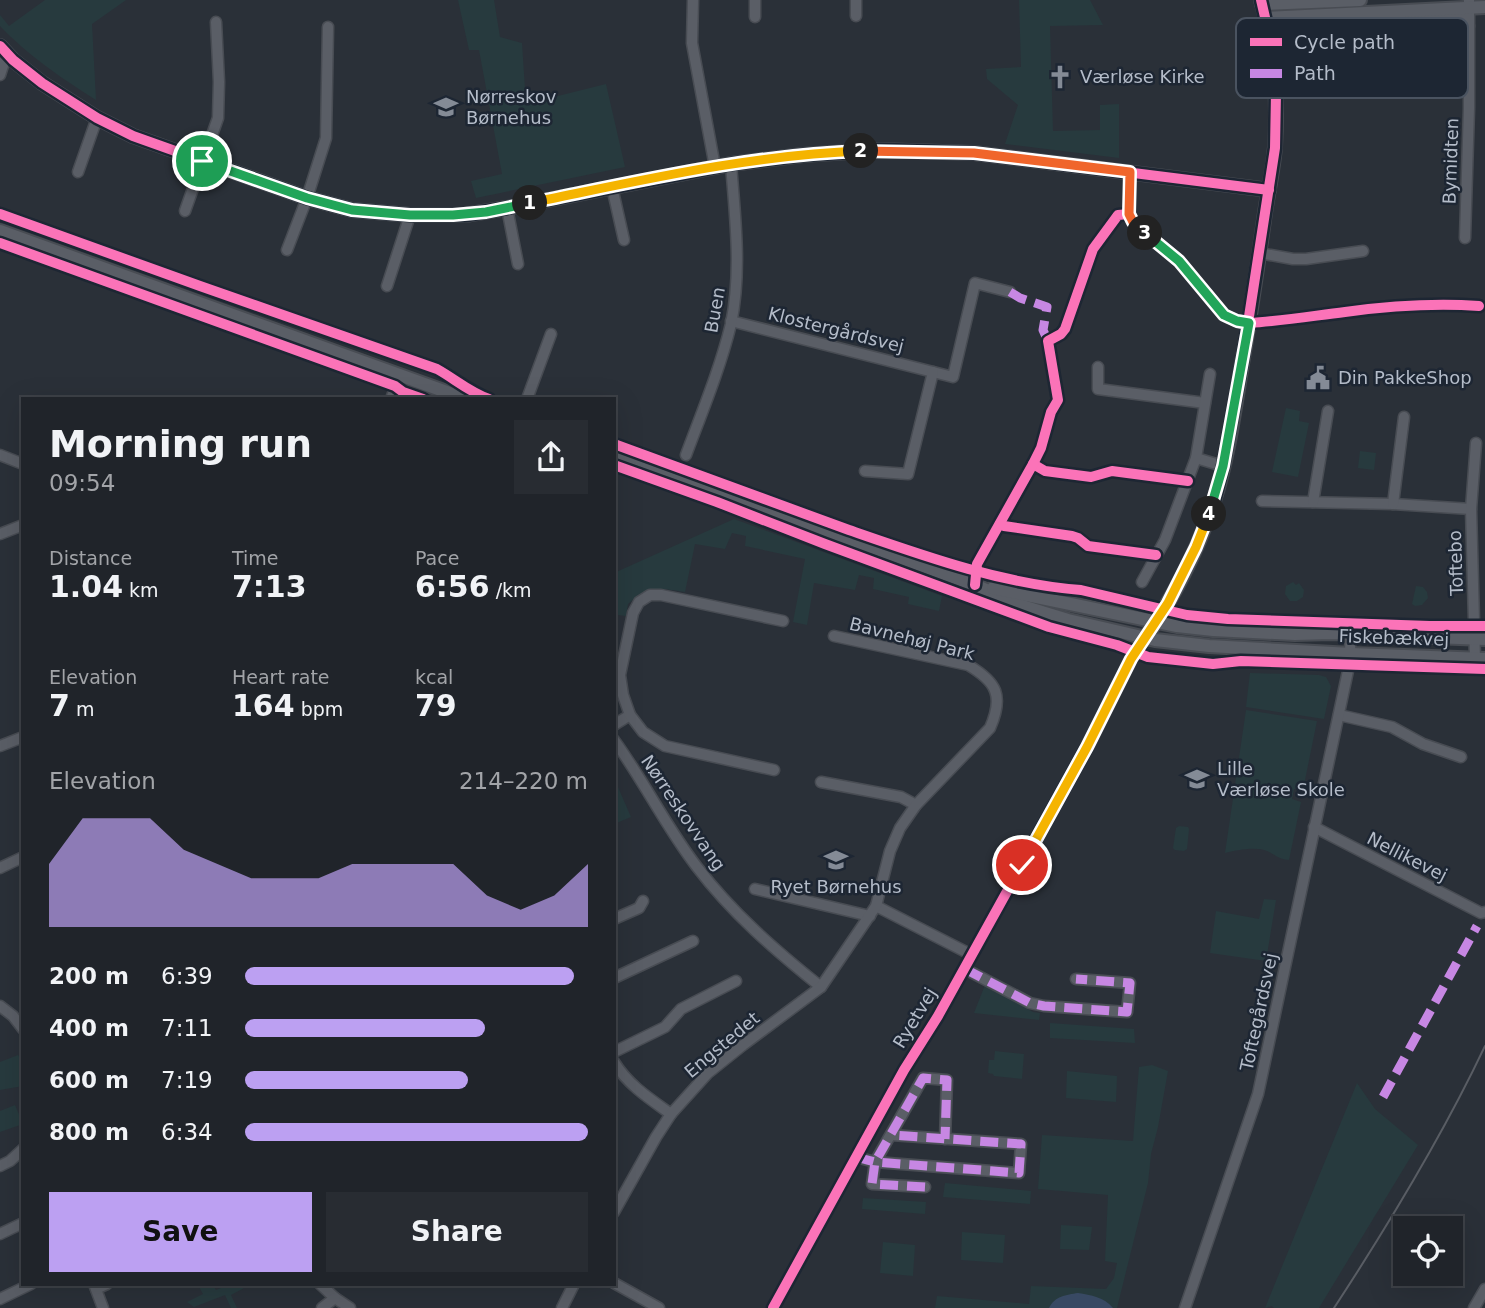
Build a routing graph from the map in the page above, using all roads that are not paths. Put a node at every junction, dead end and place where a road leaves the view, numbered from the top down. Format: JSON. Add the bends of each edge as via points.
{"nodes":[{"id":1,"x":692,"y":0,"type":"edge"},
{"id":2,"x":755,"y":0,"type":"edge"},
{"id":3,"x":856,"y":0,"type":"edge"},
{"id":4,"x":1360,"y":0,"type":"edge"},
{"id":5,"x":1262,"y":2,"type":"edge"},
{"id":6,"x":1469,"y":4,"type":"edge"},
{"id":7,"x":1485,"y":7,"type":"edge"},
{"id":8,"x":1405,"y":12,"type":"junction"},
{"id":9,"x":856,"y":16,"type":"dead end"},
{"id":10,"x":755,"y":17,"type":"dead end"},
{"id":11,"x":1266,"y":18,"type":"joint"},
{"id":12,"x":1414,"y":18,"type":"edge"},
{"id":13,"x":1414,"y":18,"type":"edge"},
{"id":14,"x":1464,"y":18,"type":"edge"},
{"id":15,"x":216,"y":22,"type":"dead end"},
{"id":16,"x":328,"y":27,"type":"dead end"},
{"id":17,"x":1469,"y":27,"type":"joint"},
{"id":18,"x":3,"y":50,"type":"edge"},
{"id":19,"x":0,"y":75,"type":"edge"},
{"id":20,"x":1468,"y":88,"type":"edge"},
{"id":21,"x":1276,"y":98,"type":"edge"},
{"id":22,"x":1468,"y":98,"type":"edge"},
{"id":23,"x":97,"y":118,"type":"junction"},
{"id":24,"x":202,"y":161,"type":"junction"},
{"id":25,"x":731,"y":164,"type":"junction"},
{"id":26,"x":715,"y":167,"type":"junction"},
{"id":27,"x":78,"y":172,"type":"dead end"},
{"id":28,"x":1130,"y":172,"type":"junction"},
{"id":29,"x":612,"y":187,"type":"junction"},
{"id":30,"x":1269,"y":190,"type":"junction"},
{"id":31,"x":307,"y":198,"type":"junction"},
{"id":32,"x":507,"y":208,"type":"junction"},
{"id":33,"x":185,"y":211,"type":"dead end"},
{"id":34,"x":410,"y":215,"type":"junction"},
{"id":35,"x":0,"y":232,"type":"edge"},
{"id":36,"x":1465,"y":238,"type":"dead end"},
{"id":37,"x":624,"y":240,"type":"dead end"},
{"id":38,"x":287,"y":250,"type":"dead end"},
{"id":39,"x":1363,"y":251,"type":"dead end"},
{"id":40,"x":1259,"y":253,"type":"junction"},
{"id":41,"x":518,"y":264,"type":"dead end"},
{"id":42,"x":387,"y":286,"type":"dead end"},
{"id":43,"x":1010,"y":292,"type":"dead end"},
{"id":44,"x":731,"y":321,"type":"junction"},
{"id":45,"x":1249,"y":323,"type":"junction"},
{"id":46,"x":551,"y":334,"type":"dead end"},
{"id":47,"x":1098,"y":367,"type":"dead end"},
{"id":48,"x":933,"y":372,"type":"junction"},
{"id":49,"x":1210,"y":374,"type":"dead end"},
{"id":50,"x":400,"y":375,"type":"junction"},
{"id":51,"x":392,"y":397,"type":"edge"},
{"id":52,"x":460,"y":397,"type":"edge"},
{"id":53,"x":528,"y":397,"type":"edge"},
{"id":54,"x":1205,"y":403,"type":"junction"},
{"id":55,"x":1328,"y":411,"type":"dead end"},
{"id":56,"x":1404,"y":417,"type":"dead end"},
{"id":57,"x":1476,"y":443,"type":"dead end"},
{"id":58,"x":0,"y":455,"type":"edge"},
{"id":59,"x":616,"y":455,"type":"edge"},
{"id":60,"x":686,"y":455,"type":"dead end"},
{"id":61,"x":1196,"y":458,"type":"junction"},
{"id":62,"x":21,"y":463,"type":"edge"},
{"id":63,"x":1223,"y":466,"type":"junction"},
{"id":64,"x":865,"y":471,"type":"dead end"},
{"id":65,"x":1262,"y":501,"type":"dead end"},
{"id":66,"x":1313,"y":502,"type":"junction"},
{"id":67,"x":1393,"y":504,"type":"junction"},
{"id":68,"x":1471,"y":509,"type":"junction"},
{"id":69,"x":21,"y":526,"type":"edge"},
{"id":70,"x":0,"y":534,"type":"edge"},
{"id":71,"x":1142,"y":582,"type":"dead end"},
{"id":72,"x":975,"y":585,"type":"junction"},
{"id":73,"x":783,"y":621,"type":"dead end"},
{"id":74,"x":1157,"y":622,"type":"junction"},
{"id":75,"x":1351,"y":634,"type":"junction"},
{"id":76,"x":834,"y":636,"type":"dead end"},
{"id":77,"x":1145,"y":638,"type":"junction"},
{"id":78,"x":1480,"y":639,"type":"edge"},
{"id":79,"x":1350,"y":654,"type":"junction"},
{"id":80,"x":1480,"y":659,"type":"edge"},
{"id":81,"x":630,"y":715,"type":"junction"},
{"id":82,"x":1339,"y":715,"type":"junction"},
{"id":83,"x":616,"y":724,"type":"edge"},
{"id":84,"x":21,"y":738,"type":"edge"},
{"id":85,"x":616,"y":743,"type":"edge"},
{"id":86,"x":0,"y":746,"type":"edge"},
{"id":87,"x":1461,"y":757,"type":"dead end"},
{"id":88,"x":774,"y":770,"type":"dead end"},
{"id":89,"x":821,"y":782,"type":"dead end"},
{"id":90,"x":916,"y":805,"type":"junction"},
{"id":91,"x":1314,"y":827,"type":"junction"},
{"id":92,"x":21,"y":859,"type":"edge"},
{"id":93,"x":0,"y":868,"type":"edge"},
{"id":94,"x":755,"y":889,"type":"dead end"},
{"id":95,"x":643,"y":901,"type":"dead end"},
{"id":96,"x":873,"y":911,"type":"junction"},
{"id":97,"x":1485,"y":912,"type":"edge"},
{"id":98,"x":616,"y":918,"type":"edge"},
{"id":99,"x":693,"y":941,"type":"dead end"},
{"id":100,"x":972,"y":955,"type":"junction"},
{"id":101,"x":965,"y":968,"type":"junction"},
{"id":102,"x":616,"y":977,"type":"edge"},
{"id":103,"x":1076,"y":979,"type":"dead end"},
{"id":104,"x":736,"y":981,"type":"dead end"},
{"id":105,"x":821,"y":987,"type":"junction"},
{"id":106,"x":0,"y":1006,"type":"edge"},
{"id":107,"x":21,"y":1026,"type":"edge"},
{"id":108,"x":616,"y":1051,"type":"edge"},
{"id":109,"x":616,"y":1065,"type":"edge"},
{"id":110,"x":671,"y":1114,"type":"junction"},
{"id":111,"x":891,"y":1135,"type":"junction"},
{"id":112,"x":944,"y":1139,"type":"junction"},
{"id":113,"x":21,"y":1151,"type":"edge"},
{"id":114,"x":856,"y":1157,"type":"junction"},
{"id":115,"x":875,"y":1162,"type":"junction"},
{"id":116,"x":0,"y":1166,"type":"edge"},
{"id":117,"x":925,"y":1187,"type":"dead end"},
{"id":118,"x":616,"y":1208,"type":"edge"},
{"id":119,"x":21,"y":1224,"type":"edge"},
{"id":120,"x":0,"y":1234,"type":"edge"},
{"id":121,"x":616,"y":1284,"type":"edge"},
{"id":122,"x":27,"y":1286,"type":"edge"},
{"id":123,"x":324,"y":1286,"type":"edge"},
{"id":124,"x":574,"y":1286,"type":"edge"},
{"id":125,"x":95,"y":1287,"type":"edge"},
{"id":126,"x":1485,"y":1289,"type":"edge"},
{"id":127,"x":335,"y":1298,"type":"junction"},
{"id":128,"x":0,"y":1299,"type":"edge"},
{"id":129,"x":1480,"y":1304,"type":"edge"},
{"id":130,"x":103,"y":1308,"type":"edge"},
{"id":131,"x":322,"y":1308,"type":"edge"},
{"id":132,"x":351,"y":1308,"type":"edge"},
{"id":133,"x":562,"y":1308,"type":"edge"},
{"id":134,"x":659,"y":1308,"type":"edge"},
{"id":135,"x":773,"y":1308,"type":"edge"},
{"id":136,"x":1185,"y":1308,"type":"edge"}],
"edges":[{"from":1,"to":26,"type":"street","via":[[692,43]]},
{"from":2,"to":10,"type":"street"},
{"from":3,"to":9,"type":"street"},
{"from":4,"to":5,"type":"street"},
{"from":5,"to":11,"type":"street"},
{"from":6,"to":7,"type":"street"},
{"from":6,"to":8,"type":"street"},
{"from":6,"to":17,"type":"street","name":"Bymidten"},
{"from":8,"to":11,"type":"street"},
{"from":8,"to":12,"type":"street"},
{"from":13,"to":14,"type":"street"},
{"from":15,"to":24,"type":"street","via":[[218,118]]},
{"from":16,"to":31,"type":"street","via":[[326,138]]},
{"from":17,"to":20,"type":"street","name":"Bymidten"},
{"from":18,"to":19,"type":"street"},
{"from":18,"to":23,"type":"street","via":[[42,83]]},
{"from":21,"to":30,"type":"street"},
{"from":22,"to":36,"type":"street","name":"Bymidten"},
{"from":23,"to":24,"type":"street"},
{"from":23,"to":27,"type":"street"},
{"from":24,"to":31,"type":"street"},
{"from":24,"to":33,"type":"street"},
{"from":25,"to":26,"type":"street"},
{"from":25,"to":28,"type":"street","via":[[879,150],[974,153]]},
{"from":25,"to":44,"type":"street","name":"Buen","via":[[738,246]]},
{"from":26,"to":29,"type":"street"},
{"from":28,"to":30,"type":"street"},
{"from":28,"to":45,"type":"street","via":[[1129,214],[1133,222],[1179,261],[1224,315]]},
{"from":29,"to":32,"type":"street"},
{"from":29,"to":37,"type":"street"},
{"from":30,"to":40,"type":"street"},
{"from":31,"to":34,"type":"street","via":[[352,210]]},
{"from":31,"to":38,"type":"street"},
{"from":32,"to":34,"type":"street","via":[[466,215]]},
{"from":32,"to":41,"type":"street"},
{"from":34,"to":42,"type":"street"},
{"from":35,"to":50,"type":"street"},
{"from":39,"to":40,"type":"street","via":[[1306,259]]},
{"from":40,"to":45,"type":"street"},
{"from":43,"to":48,"type":"street","via":[[975,283],[953,377]]},
{"from":44,"to":48,"type":"street","name":"Klostergårdsvej"},
{"from":44,"to":60,"type":"street","name":"Buen"},
{"from":45,"to":63,"type":"street"},
{"from":46,"to":53,"type":"street"},
{"from":47,"to":54,"type":"street","via":[[1098,389]]},
{"from":48,"to":64,"type":"street","via":[[908,474]]},
{"from":49,"to":54,"type":"street"},
{"from":50,"to":51,"type":"street"},
{"from":50,"to":52,"type":"street"},
{"from":54,"to":61,"type":"street"},
{"from":55,"to":66,"type":"street"},
{"from":56,"to":67,"type":"street"},
{"from":57,"to":68,"type":"street","name":"Toftebo"},
{"from":58,"to":62,"type":"street"},
{"from":59,"to":72,"type":"street","name":"Fiskebækvej"},
{"from":61,"to":63,"type":"street"},
{"from":61,"to":71,"type":"street","via":[[1165,540]]},
{"from":63,"to":74,"type":"street","via":[[1196,547]]},
{"from":65,"to":66,"type":"street","name":"Toftebo"},
{"from":66,"to":67,"type":"street","name":"Toftebo"},
{"from":67,"to":68,"type":"street","name":"Toftebo"},
{"from":68,"to":78,"type":"street","name":"Toftebo"},
{"from":69,"to":70,"type":"street"},
{"from":72,"to":74,"type":"street","name":"Fiskebækvej"},
{"from":72,"to":77,"type":"street","name":"Fiskebækvej","via":[[1018,605]]},
{"from":73,"to":81,"type":"street","via":[[661,595],[639,602],[620,675]]},
{"from":74,"to":75,"type":"street","name":"Fiskebækvej","via":[[1213,630]]},
{"from":74,"to":77,"type":"street"},
{"from":75,"to":78,"type":"street","name":"Fiskebækvej"},
{"from":75,"to":79,"type":"street","name":"Toftegårdsvej"},
{"from":76,"to":90,"type":"street","name":"Bavnehøj Park","via":[[968,665],[994,687],[996,714],[990,728]]},
{"from":77,"to":79,"type":"street","name":"Fiskebækvej"},
{"from":77,"to":100,"type":"street","name":"Ryetvej"},
{"from":78,"to":80,"type":"street","name":"Toftebo"},
{"from":79,"to":80,"type":"street","name":"Fiskebækvej"},
{"from":79,"to":82,"type":"street","name":"Toftegårdsvej"},
{"from":81,"to":83,"type":"street"},
{"from":81,"to":88,"type":"street","via":[[643,732],[665,746]]},
{"from":82,"to":87,"type":"street","via":[[1392,727]]},
{"from":82,"to":91,"type":"street","name":"Toftegårdsvej"},
{"from":84,"to":86,"type":"street"},
{"from":85,"to":105,"type":"street","name":"Nørreskovvang","via":[[697,868],[748,924]]},
{"from":89,"to":90,"type":"street","via":[[901,797]]},
{"from":90,"to":96,"type":"street","name":"Bavnehøj Park","via":[[890,851]]},
{"from":91,"to":97,"type":"street","name":"Nellikevej"},
{"from":91,"to":136,"type":"street","name":"Toftegårdsvej","via":[[1258,1094]]},
{"from":92,"to":93,"type":"street"},
{"from":94,"to":96,"type":"street"},
{"from":95,"to":98,"type":"street","via":[[639,908]]},
{"from":96,"to":100,"type":"street"},
{"from":96,"to":105,"type":"street","name":"Bavnehøj Park"},
{"from":99,"to":102,"type":"street"},
{"from":100,"to":101,"type":"street","name":"Ryetvej"},
{"from":101,"to":103,"type":"street","via":[[1030,1003],[1127,1012],[1130,983]]},
{"from":101,"to":114,"type":"street","name":"Ryetvej"},
{"from":104,"to":108,"type":"street","via":[[681,1009],[665,1027]]},
{"from":105,"to":110,"type":"street","name":"Engstedet","via":[[708,1073]]},
{"from":106,"to":107,"type":"street"},
{"from":109,"to":110,"type":"street","via":[[632,1085]]},
{"from":110,"to":118,"type":"street","name":"Engstedet"},
{"from":111,"to":112,"type":"street"},
{"from":111,"to":112,"type":"street","via":[[923,1078],[947,1080]]},
{"from":111,"to":115,"type":"street"},
{"from":112,"to":115,"type":"street","via":[[1021,1144],[1019,1173]]},
{"from":113,"to":116,"type":"street"},
{"from":114,"to":115,"type":"street"},
{"from":114,"to":135,"type":"street","name":"Ryetvej"},
{"from":115,"to":117,"type":"street","via":[[872,1184]]},
{"from":119,"to":120,"type":"street"},
{"from":121,"to":134,"type":"street"},
{"from":122,"to":128,"type":"street"},
{"from":123,"to":127,"type":"street"},
{"from":124,"to":133,"type":"street"},
{"from":125,"to":130,"type":"street"},
{"from":126,"to":129,"type":"street"},
{"from":127,"to":131,"type":"street"},
{"from":127,"to":132,"type":"street"}]}
